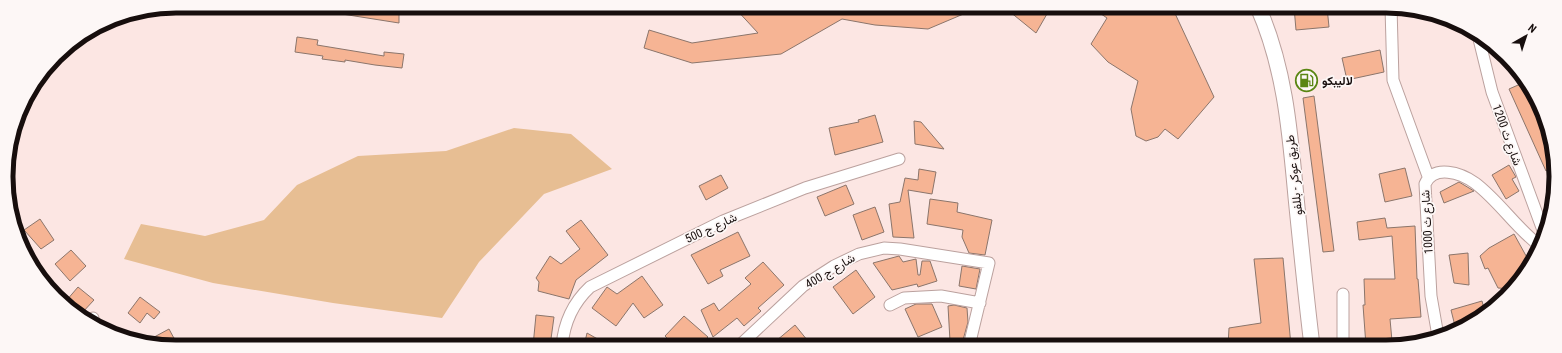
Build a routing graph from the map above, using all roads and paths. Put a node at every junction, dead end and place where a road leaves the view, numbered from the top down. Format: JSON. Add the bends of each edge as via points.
{"nodes":[{"id":1,"x":1260,"y":13,"type":"edge"},
{"id":2,"x":1391,"y":13,"type":"edge"},
{"id":3,"x":1480,"y":44,"type":"edge"},
{"id":4,"x":899,"y":159,"type":"dead end"},
{"id":5,"x":1428,"y":176,"type":"junction"},
{"id":6,"x":1541,"y":225,"type":"edge"},
{"id":7,"x":1536,"y":242,"type":"edge"},
{"id":8,"x":1343,"y":294,"type":"dead end"},
{"id":9,"x":980,"y":303,"type":"junction"},
{"id":10,"x":890,"y":305,"type":"dead end"},
{"id":11,"x":1437,"y":331,"type":"edge"},
{"id":12,"x":563,"y":340,"type":"edge"},
{"id":13,"x":745,"y":340,"type":"edge"},
{"id":14,"x":971,"y":340,"type":"edge"},
{"id":15,"x":1311,"y":340,"type":"edge"},
{"id":16,"x":1343,"y":340,"type":"edge"}],
"edges":[{"from":1,"to":15,"type":"street","name":"طريق عوكر - بللفو","via":[[1280,70],[1285,98]]},
{"from":2,"to":5,"type":"street","via":[[1393,80]]},
{"from":3,"to":6,"type":"street","name":"شارع ث 1200","via":[[1492,92]]},
{"from":4,"to":12,"type":"street","name":"شارع ج 500","via":[[805,188],[722,221],[590,287],[572,310],[565,326]]},
{"from":5,"to":7,"type":"street","name":"شارع ث 1000","via":[[1447,171],[1475,183]]},
{"from":5,"to":11,"type":"street","name":"شارع ث 1000","via":[[1425,184],[1430,296]]},
{"from":8,"to":16,"type":"street"},
{"from":9,"to":10,"type":"street","via":[[941,296],[904,298]]},
{"from":9,"to":13,"type":"street","name":"شارع ج 400","via":[[989,263],[884,248],[859,254],[803,286]]},
{"from":9,"to":14,"type":"street"}]}
